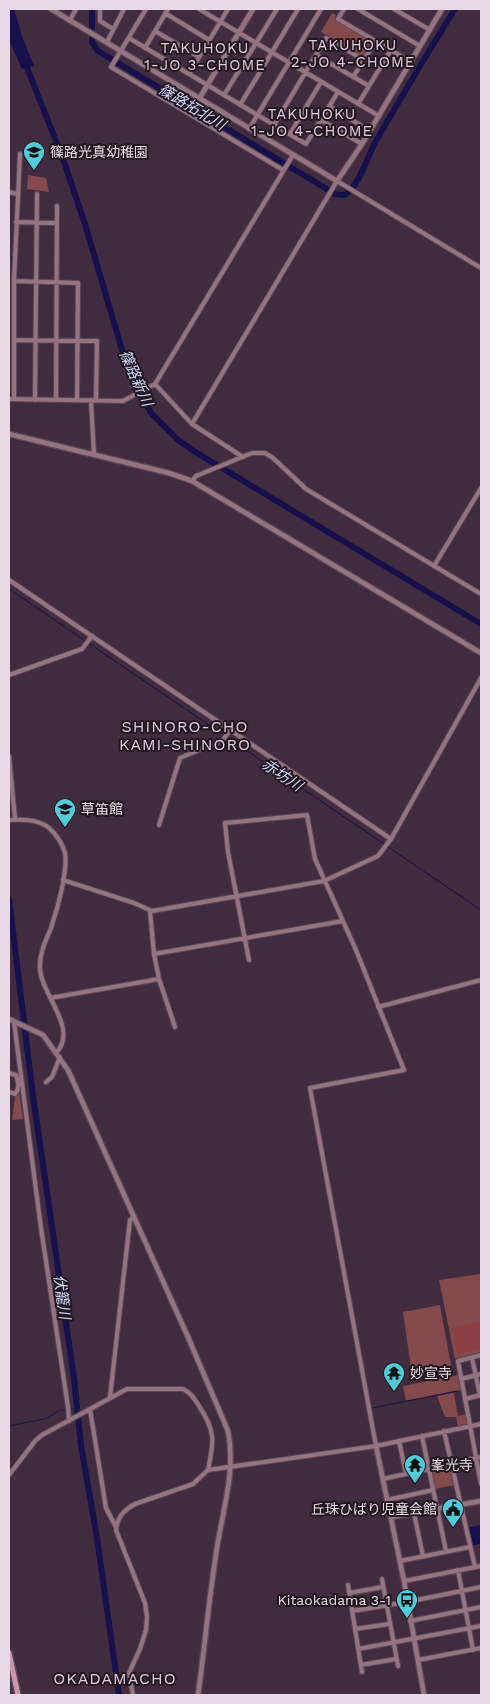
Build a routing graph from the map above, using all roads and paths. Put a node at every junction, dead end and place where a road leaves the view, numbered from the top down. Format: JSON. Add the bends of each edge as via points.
{"nodes":[{"id":1,"x":52,"y":9,"type":"edge"},
{"id":2,"x":76,"y":9,"type":"edge"},
{"id":3,"x":100,"y":9,"type":"edge"},
{"id":4,"x":122,"y":9,"type":"edge"},
{"id":5,"x":146,"y":9,"type":"edge"},
{"id":6,"x":199,"y":9,"type":"edge"},
{"id":7,"x":228,"y":9,"type":"edge"},
{"id":8,"x":253,"y":9,"type":"edge"},
{"id":9,"x":277,"y":9,"type":"edge"},
{"id":10,"x":298,"y":9,"type":"edge"},
{"id":11,"x":321,"y":9,"type":"edge"},
{"id":12,"x":344,"y":9,"type":"edge"},
{"id":13,"x":358,"y":9,"type":"edge"},
{"id":14,"x":394,"y":9,"type":"edge"},
{"id":15,"x":440,"y":10,"type":"edge"},
{"id":16,"x":167,"y":11,"type":"edge"},
{"id":17,"x":70,"y":20,"type":"junction"},
{"id":18,"x":220,"y":22,"type":"junction"},
{"id":19,"x":113,"y":29,"type":"junction"},
{"id":20,"x":430,"y":30,"type":"junction"},
{"id":21,"x":155,"y":31,"type":"junction"},
{"id":22,"x":239,"y":33,"type":"junction"},
{"id":23,"x":129,"y":38,"type":"junction"},
{"id":24,"x":209,"y":40,"type":"junction"},
{"id":25,"x":376,"y":41,"type":"junction"},
{"id":26,"x":107,"y":42,"type":"junction"},
{"id":27,"x":257,"y":43,"type":"junction"},
{"id":28,"x":420,"y":46,"type":"junction"},
{"id":29,"x":145,"y":48,"type":"junction"},
{"id":30,"x":391,"y":50,"type":"junction"},
{"id":31,"x":121,"y":51,"type":"junction"},
{"id":32,"x":272,"y":52,"type":"junction"},
{"id":33,"x":316,"y":55,"type":"junction"},
{"id":34,"x":199,"y":57,"type":"junction"},
{"id":35,"x":364,"y":60,"type":"junction"},
{"id":36,"x":410,"y":62,"type":"junction"},
{"id":37,"x":289,"y":63,"type":"junction"},
{"id":38,"x":305,"y":72,"type":"junction"},
{"id":39,"x":189,"y":74,"type":"junction"},
{"id":40,"x":353,"y":77,"type":"junction"},
{"id":41,"x":321,"y":82,"type":"junction"},
{"id":42,"x":207,"y":85,"type":"junction"},
{"id":43,"x":369,"y":86,"type":"junction"},
{"id":44,"x":338,"y":92,"type":"junction"},
{"id":45,"x":224,"y":95,"type":"junction"},
{"id":46,"x":199,"y":98,"type":"junction"},
{"id":47,"x":358,"y":104,"type":"junction"},
{"id":48,"x":240,"y":105,"type":"junction"},
{"id":49,"x":329,"y":106,"type":"junction"},
{"id":50,"x":190,"y":113,"type":"junction"},
{"id":51,"x":257,"y":115,"type":"junction"},
{"id":52,"x":379,"y":116,"type":"junction"},
{"id":53,"x":321,"y":120,"type":"junction"},
{"id":54,"x":274,"y":125,"type":"junction"},
{"id":55,"x":249,"y":129,"type":"junction"},
{"id":56,"x":370,"y":130,"type":"junction"},
{"id":57,"x":290,"y":134,"type":"junction"},
{"id":58,"x":362,"y":144,"type":"junction"},
{"id":59,"x":20,"y":154,"type":"dead end"},
{"id":60,"x":293,"y":155,"type":"junction"},
{"id":61,"x":284,"y":170,"type":"junction"},
{"id":62,"x":337,"y":181,"type":"junction"},
{"id":63,"x":9,"y":192,"type":"edge"},
{"id":64,"x":17,"y":194,"type":"junction"},
{"id":65,"x":37,"y":194,"type":"dead end"},
{"id":66,"x":57,"y":206,"type":"dead end"},
{"id":67,"x":16,"y":222,"type":"junction"},
{"id":68,"x":36,"y":222,"type":"junction"},
{"id":69,"x":57,"y":223,"type":"junction"},
{"id":70,"x":481,"y":268,"type":"edge"},
{"id":71,"x":14,"y":281,"type":"junction"},
{"id":72,"x":36,"y":282,"type":"junction"},
{"id":73,"x":56,"y":282,"type":"junction"},
{"id":74,"x":14,"y":340,"type":"junction"},
{"id":75,"x":35,"y":340,"type":"junction"},
{"id":76,"x":77,"y":340,"type":"junction"},
{"id":77,"x":56,"y":341,"type":"junction"},
{"id":78,"x":153,"y":385,"type":"junction"},
{"id":79,"x":9,"y":399,"type":"edge"},
{"id":80,"x":14,"y":399,"type":"junction"},
{"id":81,"x":35,"y":400,"type":"junction"},
{"id":82,"x":56,"y":400,"type":"junction"},
{"id":83,"x":77,"y":400,"type":"junction"},
{"id":84,"x":94,"y":400,"type":"junction"},
{"id":85,"x":192,"y":424,"type":"junction"},
{"id":86,"x":9,"y":434,"type":"edge"},
{"id":87,"x":94,"y":455,"type":"junction"},
{"id":88,"x":241,"y":458,"type":"junction"},
{"id":89,"x":192,"y":481,"type":"junction"},
{"id":90,"x":481,"y":488,"type":"edge"},
{"id":91,"x":434,"y":566,"type":"junction"},
{"id":92,"x":9,"y":580,"type":"edge"},
{"id":93,"x":481,"y":594,"type":"edge"},
{"id":94,"x":89,"y":640,"type":"junction"},
{"id":95,"x":481,"y":653,"type":"edge"},
{"id":96,"x":9,"y":675,"type":"edge"},
{"id":97,"x":481,"y":678,"type":"edge"},
{"id":98,"x":229,"y":731,"type":"junction"},
{"id":99,"x":9,"y":756,"type":"edge"},
{"id":100,"x":11,"y":820,"type":"edge"},
{"id":101,"x":159,"y":825,"type":"dead end"},
{"id":102,"x":390,"y":840,"type":"junction"},
{"id":103,"x":63,"y":880,"type":"junction"},
{"id":104,"x":324,"y":881,"type":"junction"},
{"id":105,"x":237,"y":895,"type":"junction"},
{"id":106,"x":150,"y":911,"type":"junction"},
{"id":107,"x":343,"y":921,"type":"junction"},
{"id":108,"x":245,"y":939,"type":"junction"},
{"id":109,"x":154,"y":954,"type":"junction"},
{"id":110,"x":249,"y":960,"type":"dead end"},
{"id":111,"x":159,"y":979,"type":"junction"},
{"id":112,"x":481,"y":980,"type":"edge"},
{"id":113,"x":50,"y":998,"type":"junction"},
{"id":114,"x":378,"y":1006,"type":"junction"},
{"id":115,"x":9,"y":1019,"type":"edge"},
{"id":116,"x":15,"y":1022,"type":"junction"},
{"id":117,"x":175,"y":1027,"type":"dead end"},
{"id":118,"x":56,"y":1052,"type":"junction"},
{"id":119,"x":60,"y":1058,"type":"junction"},
{"id":120,"x":9,"y":1073,"type":"edge"},
{"id":121,"x":46,"y":1082,"type":"dead end"},
{"id":122,"x":9,"y":1092,"type":"edge"},
{"id":123,"x":134,"y":1217,"type":"junction"},
{"id":124,"x":481,"y":1355,"type":"edge"},
{"id":125,"x":472,"y":1358,"type":"junction"},
{"id":126,"x":481,"y":1374,"type":"edge"},
{"id":127,"x":476,"y":1376,"type":"junction"},
{"id":128,"x":461,"y":1379,"type":"junction"},
{"id":129,"x":481,"y":1395,"type":"edge"},
{"id":130,"x":110,"y":1397,"type":"junction"},
{"id":131,"x":465,"y":1399,"type":"junction"},
{"id":132,"x":89,"y":1410,"type":"junction"},
{"id":133,"x":71,"y":1420,"type":"junction"},
{"id":134,"x":481,"y":1424,"type":"edge"},
{"id":135,"x":470,"y":1425,"type":"junction"},
{"id":136,"x":444,"y":1431,"type":"junction"},
{"id":137,"x":422,"y":1436,"type":"junction"},
{"id":138,"x":400,"y":1441,"type":"junction"},
{"id":139,"x":376,"y":1446,"type":"junction"},
{"id":140,"x":479,"y":1458,"type":"edge"},
{"id":141,"x":452,"y":1464,"type":"junction"},
{"id":142,"x":231,"y":1467,"type":"junction"},
{"id":143,"x":428,"y":1468,"type":"junction"},
{"id":144,"x":208,"y":1470,"type":"junction"},
{"id":145,"x":406,"y":1474,"type":"junction"},
{"id":146,"x":9,"y":1475,"type":"edge"},
{"id":147,"x":481,"y":1478,"type":"edge"},
{"id":148,"x":383,"y":1479,"type":"junction"},
{"id":149,"x":481,"y":1484,"type":"edge"},
{"id":150,"x":433,"y":1490,"type":"junction"},
{"id":151,"x":387,"y":1500,"type":"junction"},
{"id":152,"x":481,"y":1501,"type":"edge"},
{"id":153,"x":461,"y":1505,"type":"junction"},
{"id":154,"x":438,"y":1510,"type":"junction"},
{"id":155,"x":414,"y":1513,"type":"junction"},
{"id":156,"x":391,"y":1517,"type":"junction"},
{"id":157,"x":116,"y":1528,"type":"junction"},
{"id":158,"x":470,"y":1547,"type":"junction"},
{"id":159,"x":446,"y":1552,"type":"junction"},
{"id":160,"x":423,"y":1556,"type":"junction"},
{"id":161,"x":400,"y":1561,"type":"junction"},
{"id":162,"x":481,"y":1566,"type":"edge"},
{"id":163,"x":475,"y":1567,"type":"junction"},
{"id":164,"x":458,"y":1570,"type":"junction"},
{"id":165,"x":382,"y":1579,"type":"dead end"},
{"id":166,"x":404,"y":1581,"type":"junction"},
{"id":167,"x":348,"y":1585,"type":"dead end"},
{"id":168,"x":383,"y":1587,"type":"junction"},
{"id":169,"x":481,"y":1587,"type":"edge"},
{"id":170,"x":462,"y":1591,"type":"junction"},
{"id":171,"x":350,"y":1593,"type":"junction"},
{"id":172,"x":407,"y":1602,"type":"junction"},
{"id":173,"x":386,"y":1606,"type":"junction"},
{"id":174,"x":481,"y":1607,"type":"edge"},
{"id":175,"x":465,"y":1610,"type":"junction"},
{"id":176,"x":352,"y":1611,"type":"junction"},
{"id":177,"x":410,"y":1621,"type":"junction"},
{"id":178,"x":389,"y":1624,"type":"junction"},
{"id":179,"x":481,"y":1626,"type":"edge"},
{"id":180,"x":355,"y":1629,"type":"junction"},
{"id":181,"x":468,"y":1629,"type":"junction"},
{"id":182,"x":414,"y":1639,"type":"junction"},
{"id":183,"x":393,"y":1643,"type":"junction"},
{"id":184,"x":358,"y":1648,"type":"junction"},
{"id":185,"x":481,"y":1648,"type":"edge"},
{"id":186,"x":473,"y":1650,"type":"junction"},
{"id":187,"x":9,"y":1653,"type":"edge"},
{"id":188,"x":396,"y":1659,"type":"junction"},
{"id":189,"x":418,"y":1660,"type":"junction"},
{"id":190,"x":361,"y":1665,"type":"junction"},
{"id":191,"x":398,"y":1666,"type":"dead end"},
{"id":192,"x":362,"y":1672,"type":"dead end"},
{"id":193,"x":18,"y":1695,"type":"edge"},
{"id":194,"x":133,"y":1695,"type":"edge"},
{"id":195,"x":198,"y":1695,"type":"edge"},
{"id":196,"x":424,"y":1695,"type":"edge"}],
"edges":[{"from":1,"to":17,"type":"street"},
{"from":2,"to":17,"type":"street"},
{"from":3,"to":19,"type":"street","via":[[100,21]]},
{"from":4,"to":19,"type":"street"},
{"from":5,"to":23,"type":"street"},
{"from":6,"to":18,"type":"street"},
{"from":7,"to":18,"type":"street"},
{"from":8,"to":22,"type":"street"},
{"from":9,"to":27,"type":"street"},
{"from":10,"to":32,"type":"street"},
{"from":11,"to":37,"type":"street"},
{"from":12,"to":25,"type":"street","via":[[338,19]]},
{"from":13,"to":28,"type":"street"},
{"from":14,"to":20,"type":"street"},
{"from":15,"to":20,"type":"street"},
{"from":16,"to":21,"type":"street"},
{"from":16,"to":24,"type":"street"},
{"from":17,"to":26,"type":"street"},
{"from":18,"to":22,"type":"street"},
{"from":18,"to":24,"type":"street"},
{"from":19,"to":26,"type":"street"},
{"from":20,"to":28,"type":"street"},
{"from":21,"to":29,"type":"street"},
{"from":21,"to":34,"type":"street"},
{"from":22,"to":27,"type":"street"},
{"from":22,"to":42,"type":"street"},
{"from":23,"to":29,"type":"street"},
{"from":23,"to":31,"type":"street"},
{"from":24,"to":34,"type":"street"},
{"from":25,"to":30,"type":"street"},
{"from":25,"to":35,"type":"street"},
{"from":26,"to":31,"type":"street"},
{"from":27,"to":32,"type":"street"},
{"from":27,"to":45,"type":"street"},
{"from":28,"to":36,"type":"street"},
{"from":29,"to":39,"type":"street"},
{"from":30,"to":36,"type":"street"},
{"from":30,"to":43,"type":"street"},
{"from":31,"to":46,"type":"street"},
{"from":31,"to":50,"type":"street","via":[[112,67]]},
{"from":32,"to":37,"type":"street"},
{"from":32,"to":48,"type":"street"},
{"from":33,"to":35,"type":"street","via":[[326,38]]},
{"from":33,"to":38,"type":"street"},
{"from":33,"to":40,"type":"street"},
{"from":34,"to":39,"type":"street"},
{"from":35,"to":40,"type":"street"},
{"from":36,"to":52,"type":"street"},
{"from":37,"to":38,"type":"street"},
{"from":37,"to":51,"type":"street"},
{"from":38,"to":41,"type":"street"},
{"from":38,"to":54,"type":"street"},
{"from":39,"to":42,"type":"street"},
{"from":40,"to":43,"type":"street"},
{"from":41,"to":44,"type":"street"},
{"from":41,"to":57,"type":"street"},
{"from":42,"to":45,"type":"street"},
{"from":42,"to":46,"type":"street"},
{"from":43,"to":47,"type":"street"},
{"from":44,"to":47,"type":"street"},
{"from":44,"to":49,"type":"street"},
{"from":45,"to":48,"type":"street"},
{"from":46,"to":50,"type":"street"},
{"from":46,"to":55,"type":"street"},
{"from":47,"to":52,"type":"street"},
{"from":48,"to":51,"type":"street"},
{"from":49,"to":53,"type":"street"},
{"from":49,"to":56,"type":"street"},
{"from":50,"to":61,"type":"street"},
{"from":51,"to":54,"type":"street"},
{"from":51,"to":55,"type":"street"},
{"from":52,"to":56,"type":"street"},
{"from":53,"to":57,"type":"street","via":[[306,144]]},
{"from":53,"to":58,"type":"street"},
{"from":54,"to":57,"type":"street"},
{"from":55,"to":60,"type":"street"},
{"from":56,"to":58,"type":"street"},
{"from":58,"to":62,"type":"street"},
{"from":59,"to":64,"type":"street"},
{"from":60,"to":61,"type":"street"},
{"from":60,"to":62,"type":"street"},
{"from":61,"to":78,"type":"street"},
{"from":62,"to":70,"type":"street"},
{"from":62,"to":85,"type":"street"},
{"from":63,"to":64,"type":"street"},
{"from":64,"to":67,"type":"street"},
{"from":65,"to":68,"type":"street"},
{"from":66,"to":69,"type":"street"},
{"from":67,"to":68,"type":"street"},
{"from":67,"to":71,"type":"street"},
{"from":68,"to":69,"type":"street"},
{"from":68,"to":72,"type":"street"},
{"from":69,"to":73,"type":"street"},
{"from":71,"to":72,"type":"street"},
{"from":71,"to":74,"type":"street"},
{"from":72,"to":73,"type":"street"},
{"from":72,"to":75,"type":"street"},
{"from":73,"to":76,"type":"street","via":[[78,283]]},
{"from":73,"to":77,"type":"street"},
{"from":74,"to":75,"type":"street"},
{"from":74,"to":80,"type":"street"},
{"from":75,"to":77,"type":"street"},
{"from":75,"to":81,"type":"street"},
{"from":76,"to":77,"type":"street"},
{"from":76,"to":83,"type":"street"},
{"from":76,"to":84,"type":"street","via":[[97,341]]},
{"from":77,"to":82,"type":"street"},
{"from":78,"to":84,"type":"street","via":[[124,400]]},
{"from":78,"to":85,"type":"street"},
{"from":79,"to":80,"type":"street"},
{"from":80,"to":81,"type":"street"},
{"from":81,"to":82,"type":"street"},
{"from":82,"to":83,"type":"street"},
{"from":83,"to":84,"type":"street"},
{"from":84,"to":87,"type":"street"},
{"from":85,"to":88,"type":"street"},
{"from":86,"to":87,"type":"street"},
{"from":87,"to":89,"type":"street"},
{"from":88,"to":89,"type":"street","via":[[198,475]]},
{"from":88,"to":91,"type":"street","via":[[265,453],[306,489]]},
{"from":89,"to":95,"type":"street"},
{"from":90,"to":91,"type":"street"},
{"from":91,"to":93,"type":"street"},
{"from":92,"to":94,"type":"street"},
{"from":94,"to":96,"type":"street","via":[[79,651]]},
{"from":94,"to":98,"type":"street"},
{"from":97,"to":102,"type":"street"},
{"from":98,"to":101,"type":"street","via":[[224,739],[180,758]]},
{"from":98,"to":102,"type":"street"},
{"from":99,"to":100,"type":"street"},
{"from":100,"to":103,"type":"street","via":[[31,820],[52,831],[65,854]]},
{"from":102,"to":104,"type":"street","via":[[378,856]]},
{"from":103,"to":106,"type":"street"},
{"from":103,"to":113,"type":"street","via":[[40,960],[42,978]]},
{"from":104,"to":105,"type":"street"},
{"from":104,"to":105,"type":"street","via":[[315,859],[307,815],[225,823]]},
{"from":104,"to":107,"type":"street"},
{"from":105,"to":106,"type":"street"},
{"from":105,"to":108,"type":"street"},
{"from":106,"to":109,"type":"street"},
{"from":107,"to":108,"type":"street"},
{"from":107,"to":114,"type":"street"},
{"from":108,"to":109,"type":"street"},
{"from":108,"to":110,"type":"street"},
{"from":109,"to":111,"type":"street"},
{"from":111,"to":113,"type":"street"},
{"from":111,"to":117,"type":"street"},
{"from":112,"to":114,"type":"street"},
{"from":113,"to":118,"type":"street","via":[[64,1032],[60,1049]]},
{"from":114,"to":139,"type":"street","via":[[404,1070],[310,1088]]},
{"from":115,"to":116,"type":"street"},
{"from":116,"to":118,"type":"street","via":[[43,1035]]},
{"from":116,"to":133,"type":"street","via":[[40,1228]]},
{"from":118,"to":119,"type":"street"},
{"from":119,"to":121,"type":"street","via":[[52,1077]]},
{"from":119,"to":123,"type":"street"},
{"from":120,"to":122,"type":"street","via":[[16,1075],[19,1087],[15,1094]]},
{"from":123,"to":130,"type":"street","via":[[130,1220]]},
{"from":123,"to":142,"type":"street","via":[[228,1431]]},
{"from":124,"to":125,"type":"street"},
{"from":125,"to":127,"type":"street"},
{"from":125,"to":128,"type":"street","via":[[458,1361]]},
{"from":126,"to":127,"type":"street"},
{"from":127,"to":128,"type":"street"},
{"from":127,"to":129,"type":"street"},
{"from":128,"to":131,"type":"street"},
{"from":129,"to":131,"type":"street"},
{"from":130,"to":132,"type":"street"},
{"from":130,"to":144,"type":"street","via":[[127,1389],[183,1389],[189,1392],[208,1419],[212,1432]]},
{"from":131,"to":135,"type":"street"},
{"from":132,"to":133,"type":"street"},
{"from":132,"to":157,"type":"street","via":[[106,1508]]},
{"from":133,"to":146,"type":"street","via":[[35,1441]]},
{"from":134,"to":135,"type":"street"},
{"from":135,"to":136,"type":"street"},
{"from":135,"to":140,"type":"street"},
{"from":136,"to":137,"type":"street"},
{"from":136,"to":141,"type":"street"},
{"from":137,"to":138,"type":"street"},
{"from":137,"to":143,"type":"street"},
{"from":138,"to":139,"type":"street"},
{"from":138,"to":145,"type":"street"},
{"from":139,"to":142,"type":"street"},
{"from":139,"to":148,"type":"street"},
{"from":140,"to":141,"type":"street"},
{"from":140,"to":147,"type":"street"},
{"from":141,"to":143,"type":"street"},
{"from":141,"to":153,"type":"street"},
{"from":142,"to":144,"type":"street"},
{"from":142,"to":195,"type":"street"},
{"from":143,"to":145,"type":"street"},
{"from":143,"to":150,"type":"street"},
{"from":144,"to":157,"type":"street","via":[[193,1484],[127,1508]]},
{"from":145,"to":148,"type":"street"},
{"from":147,"to":149,"type":"street"},
{"from":148,"to":151,"type":"street"},
{"from":150,"to":151,"type":"street"},
{"from":150,"to":154,"type":"street"},
{"from":151,"to":156,"type":"street"},
{"from":152,"to":153,"type":"street"},
{"from":153,"to":154,"type":"street"},
{"from":153,"to":158,"type":"street"},
{"from":154,"to":155,"type":"street"},
{"from":154,"to":159,"type":"street"},
{"from":155,"to":156,"type":"street"},
{"from":155,"to":160,"type":"street"},
{"from":156,"to":161,"type":"street"},
{"from":157,"to":194,"type":"street","via":[[145,1603],[147,1617],[140,1649],[129,1673]]},
{"from":158,"to":159,"type":"street"},
{"from":158,"to":163,"type":"street"},
{"from":159,"to":160,"type":"street"},
{"from":160,"to":161,"type":"street"},
{"from":161,"to":166,"type":"street"},
{"from":162,"to":163,"type":"street"},
{"from":163,"to":164,"type":"street"},
{"from":164,"to":166,"type":"street"},
{"from":164,"to":170,"type":"street"},
{"from":165,"to":168,"type":"street"},
{"from":166,"to":172,"type":"street"},
{"from":167,"to":171,"type":"street"},
{"from":168,"to":171,"type":"street"},
{"from":168,"to":173,"type":"street"},
{"from":169,"to":170,"type":"street"},
{"from":170,"to":172,"type":"street"},
{"from":170,"to":175,"type":"street"},
{"from":171,"to":176,"type":"street"},
{"from":172,"to":173,"type":"street"},
{"from":172,"to":177,"type":"street"},
{"from":173,"to":176,"type":"street"},
{"from":173,"to":178,"type":"street"},
{"from":174,"to":175,"type":"street"},
{"from":175,"to":177,"type":"street"},
{"from":175,"to":181,"type":"street"},
{"from":176,"to":180,"type":"street"},
{"from":177,"to":182,"type":"street"},
{"from":178,"to":180,"type":"street"},
{"from":178,"to":183,"type":"street"},
{"from":179,"to":181,"type":"street"},
{"from":180,"to":184,"type":"street"},
{"from":181,"to":182,"type":"street"},
{"from":181,"to":186,"type":"street"},
{"from":182,"to":183,"type":"street"},
{"from":182,"to":189,"type":"street"},
{"from":183,"to":184,"type":"street"},
{"from":183,"to":188,"type":"street"},
{"from":184,"to":190,"type":"street"},
{"from":185,"to":186,"type":"street"},
{"from":186,"to":189,"type":"street"},
{"from":187,"to":193,"type":"main road"},
{"from":188,"to":190,"type":"street"},
{"from":188,"to":191,"type":"street"},
{"from":189,"to":196,"type":"street"},
{"from":190,"to":192,"type":"street"}]}
